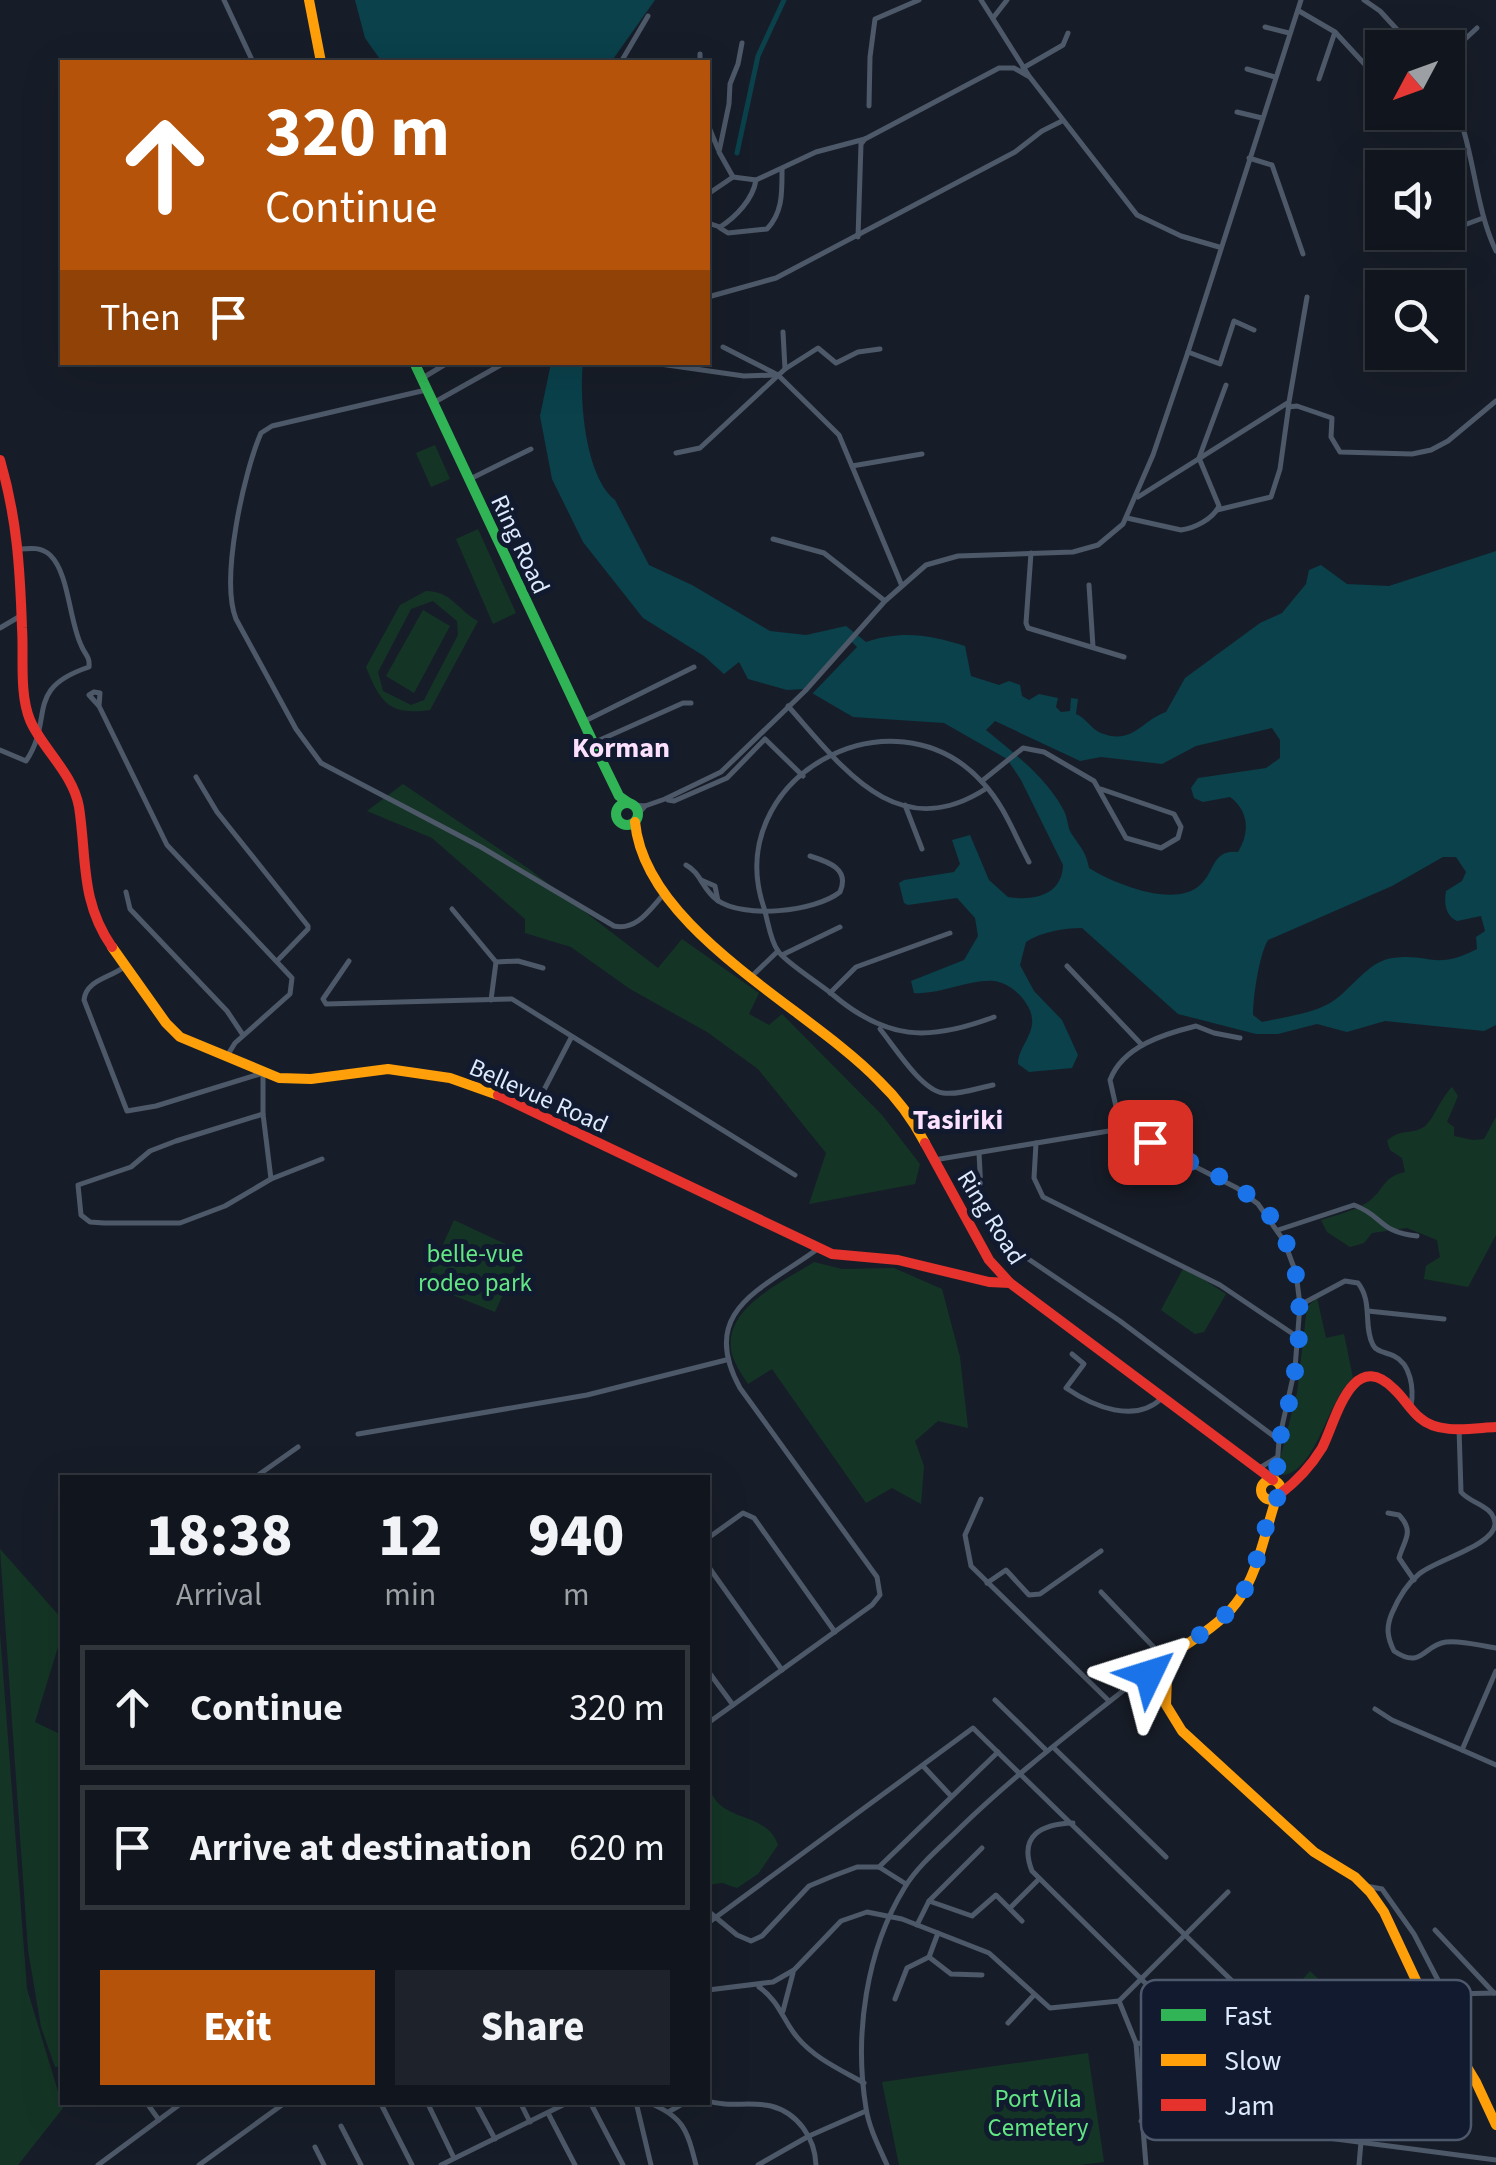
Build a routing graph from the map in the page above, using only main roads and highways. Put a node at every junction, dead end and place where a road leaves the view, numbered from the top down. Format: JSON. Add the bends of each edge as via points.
{"nodes":[{"id":1,"x":310,"y":0,"type":"edge"},
{"id":2,"x":321,"y":60,"type":"edge"},
{"id":3,"x":415,"y":365,"type":"edge"},
{"id":4,"x":0,"y":460,"type":"edge"},
{"id":5,"x":1010,"y":1283,"type":"junction"},
{"id":6,"x":1496,"y":1428,"type":"edge"},
{"id":7,"x":1236,"y":1454,"type":"junction"},
{"id":8,"x":1272,"y":1483,"type":"junction"},
{"id":9,"x":1262,"y":1492,"type":"junction"},
{"id":10,"x":1265,"y":1532,"type":"junction"},
{"id":11,"x":1183,"y":1645,"type":"junction"},
{"id":12,"x":1161,"y":1678,"type":"junction"},
{"id":13,"x":1415,"y":1980,"type":"edge"},
{"id":14,"x":1471,"y":2074,"type":"edge"},
{"id":15,"x":1496,"y":2125,"type":"edge"}],
"edges":[{"from":1,"to":2,"type":"main road"},
{"from":3,"to":5,"type":"main road","name":"Ring Road","via":[[664,894],[691,928],[894,1094],[989,1260]]},
{"from":4,"to":5,"type":"main road","name":"Bellevue Road","via":[[19,549],[30,720],[78,802],[88,898],[104,940],[172,1031],[263,1074],[294,1080],[388,1069],[477,1085],[819,1248]]},
{"from":5,"to":7,"type":"main road","name":"Ring Road"},
{"from":6,"to":8,"type":"main road","via":[[1426,1423],[1390,1384],[1369,1378],[1343,1395],[1306,1471]]},
{"from":7,"to":8,"type":"main road","name":"Ring Road"},
{"from":7,"to":9,"type":"main road","name":"Ring Road"},
{"from":8,"to":9,"type":"main road"},
{"from":8,"to":9,"type":"main road","via":[[1265,1482]]},
{"from":8,"to":10,"type":"main road"},
{"from":9,"to":10,"type":"main road"},
{"from":10,"to":11,"type":"main road","via":[[1238,1601]]},
{"from":11,"to":12,"type":"main road"},
{"from":11,"to":12,"type":"main road","via":[[1157,1663],[1163,1666]]},
{"from":12,"to":13,"type":"main road","via":[[1182,1731],[1314,1852],[1366,1886]]},
{"from":14,"to":15,"type":"main road"}]}
